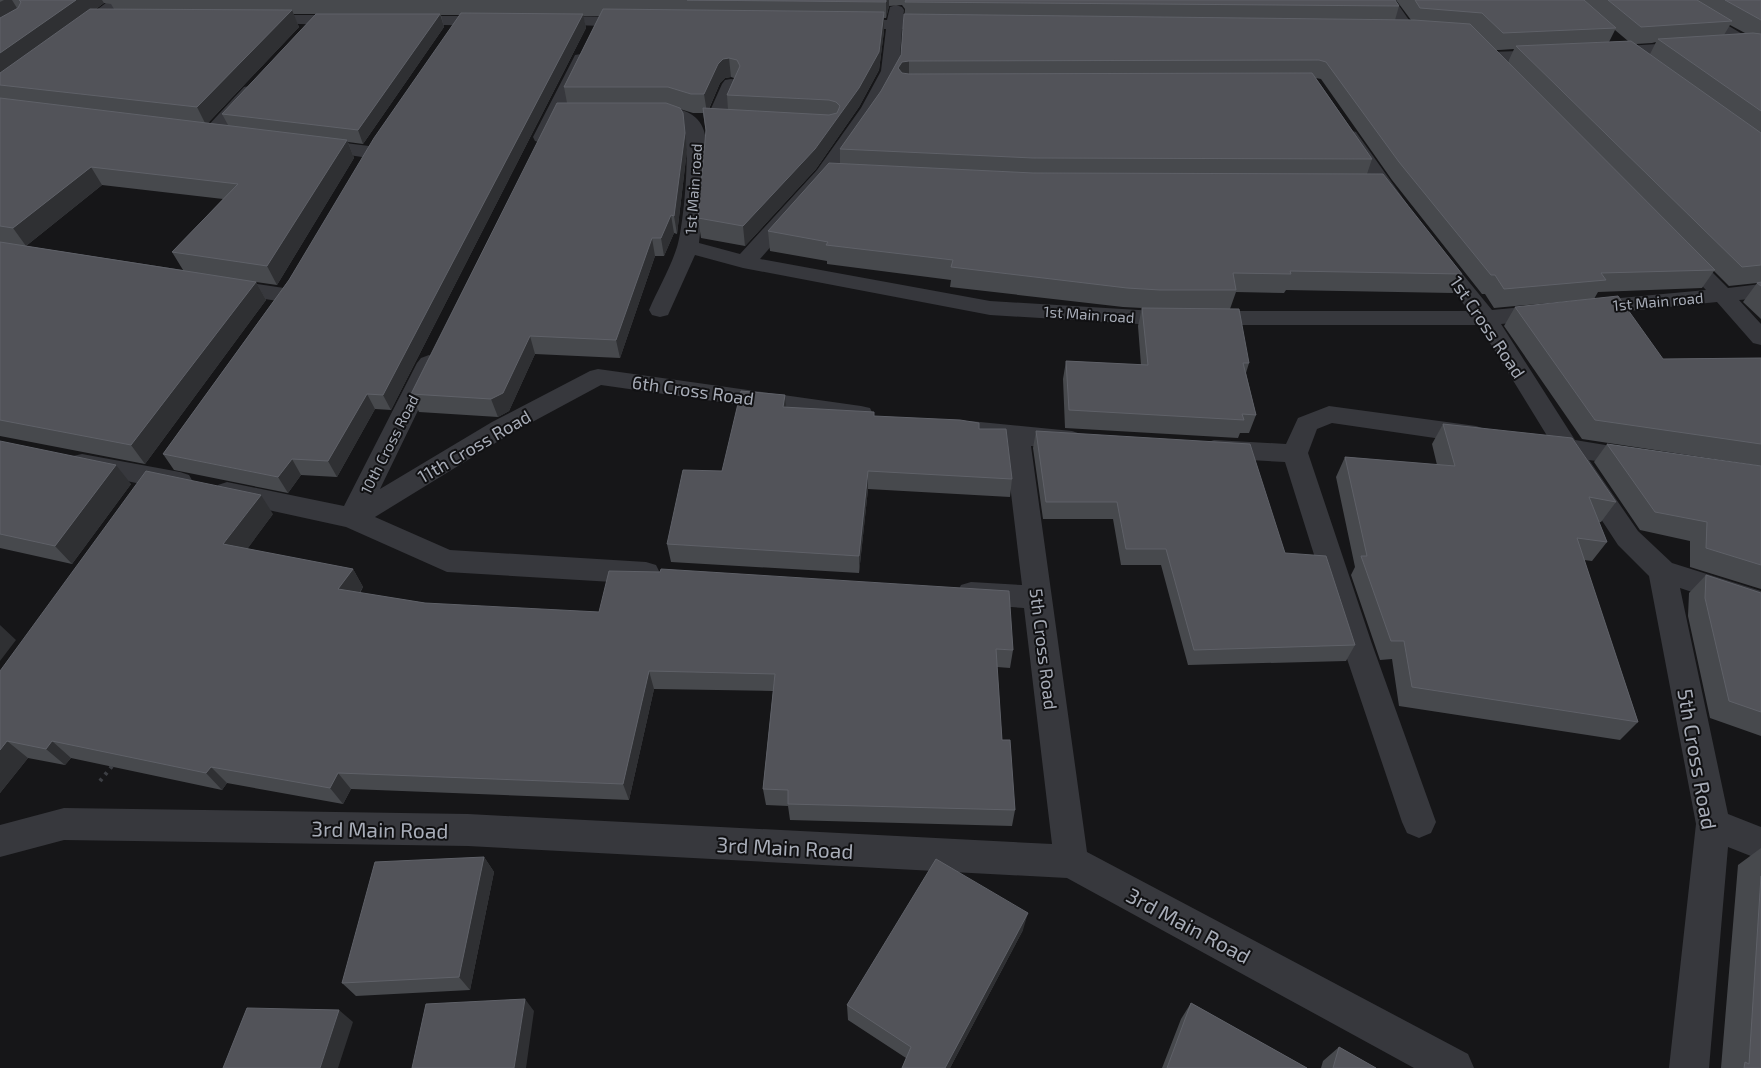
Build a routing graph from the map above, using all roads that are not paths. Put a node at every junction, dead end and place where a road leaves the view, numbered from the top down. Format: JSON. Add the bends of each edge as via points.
{"nodes":[{"id":1,"x":120,"y":0,"type":"edge"},
{"id":2,"x":1387,"y":0,"type":"edge"},
{"id":3,"x":1684,"y":6,"type":"edge"},
{"id":4,"x":895,"y":17,"type":"junction"},
{"id":5,"x":94,"y":19,"type":"junction"},
{"id":6,"x":123,"y":19,"type":"edge"},
{"id":7,"x":247,"y":20,"type":"edge"},
{"id":8,"x":316,"y":20,"type":"junction"},
{"id":9,"x":364,"y":20,"type":"edge"},
{"id":10,"x":392,"y":21,"type":"edge"},
{"id":11,"x":459,"y":21,"type":"junction"},
{"id":12,"x":509,"y":21,"type":"edge"},
{"id":13,"x":529,"y":21,"type":"edge"},
{"id":14,"x":599,"y":21,"type":"junction"},
{"id":15,"x":647,"y":22,"type":"edge"},
{"id":16,"x":831,"y":24,"type":"edge"},
{"id":17,"x":953,"y":25,"type":"edge"},
{"id":18,"x":1388,"y":30,"type":"edge"},
{"id":19,"x":1408,"y":30,"type":"junction"},
{"id":20,"x":1425,"y":32,"type":"edge"},
{"id":21,"x":303,"y":34,"type":"edge"},
{"id":22,"x":1607,"y":34,"type":"edge"},
{"id":23,"x":63,"y":42,"type":"edge"},
{"id":24,"x":1747,"y":44,"type":"junction"},
{"id":25,"x":442,"y":46,"type":"edge"},
{"id":26,"x":1627,"y":51,"type":"junction"},
{"id":27,"x":1761,"y":52,"type":"edge"},
{"id":28,"x":1589,"y":53,"type":"edge"},
{"id":29,"x":1569,"y":54,"type":"edge"},
{"id":30,"x":1651,"y":68,"type":"edge"},
{"id":31,"x":264,"y":76,"type":"edge"},
{"id":32,"x":1510,"y":78,"type":"edge"},
{"id":33,"x":731,"y":84,"type":"edge"},
{"id":34,"x":622,"y":113,"type":"edge"},
{"id":35,"x":1334,"y":115,"type":"edge"},
{"id":36,"x":690,"y":120,"type":"junction"},
{"id":37,"x":714,"y":122,"type":"junction"},
{"id":38,"x":733,"y":122,"type":"edge"},
{"id":39,"x":193,"y":130,"type":"edge"},
{"id":40,"x":212,"y":133,"type":"junction"},
{"id":41,"x":232,"y":135,"type":"edge"},
{"id":42,"x":300,"y":143,"type":"edge"},
{"id":43,"x":369,"y":152,"type":"edge"},
{"id":44,"x":532,"y":157,"type":"edge"},
{"id":45,"x":1668,"y":239,"type":"edge"},
{"id":46,"x":688,"y":246,"type":"junction"},
{"id":47,"x":745,"y":262,"type":"junction"},
{"id":48,"x":206,"y":283,"type":"edge"},
{"id":49,"x":1761,"y":291,"type":"edge"},
{"id":50,"x":283,"y":295,"type":"edge"},
{"id":51,"x":1723,"y":295,"type":"junction"},
{"id":52,"x":660,"y":310,"type":"dead end"},
{"id":53,"x":1486,"y":318,"type":"junction"},
{"id":54,"x":1761,"y":338,"type":"edge"},
{"id":55,"x":440,"y":342,"type":"edge"},
{"id":56,"x":598,"y":377,"type":"joint"},
{"id":57,"x":881,"y":417,"type":"edge"},
{"id":58,"x":949,"y":427,"type":"edge"},
{"id":59,"x":1017,"y":436,"type":"junction"},
{"id":60,"x":1500,"y":438,"type":"edge"},
{"id":61,"x":1097,"y":441,"type":"edge"},
{"id":62,"x":1529,"y":442,"type":"edge"},
{"id":63,"x":1196,"y":447,"type":"edge"},
{"id":64,"x":1567,"y":447,"type":"junction"},
{"id":65,"x":1295,"y":454,"type":"junction"},
{"id":66,"x":57,"y":458,"type":"edge"},
{"id":67,"x":1664,"y":461,"type":"edge"},
{"id":68,"x":352,"y":518,"type":"junction"},
{"id":69,"x":1662,"y":571,"type":"junction"},
{"id":70,"x":673,"y":575,"type":"edge"},
{"id":71,"x":948,"y":592,"type":"edge"},
{"id":72,"x":1037,"y":597,"type":"junction"},
{"id":73,"x":1761,"y":603,"type":"edge"},
{"id":74,"x":1419,"y":822,"type":"dead end"},
{"id":75,"x":1713,"y":824,"type":"junction"},
{"id":76,"x":0,"y":841,"type":"edge"},
{"id":77,"x":1761,"y":844,"type":"edge"},
{"id":78,"x":1071,"y":862,"type":"junction"},
{"id":79,"x":1454,"y":1068,"type":"edge"},
{"id":80,"x":1690,"y":1068,"type":"edge"}],
"edges":[{"from":1,"to":5,"type":"street"},
{"from":2,"to":19,"type":"street"},
{"from":3,"to":24,"type":"street"},
{"from":4,"to":16,"type":"street"},
{"from":4,"to":17,"type":"street"},
{"from":4,"to":47,"type":"street","via":[[890,71],[833,175]]},
{"from":5,"to":6,"type":"street"},
{"from":5,"to":23,"type":"street"},
{"from":7,"to":8,"type":"street"},
{"from":8,"to":9,"type":"street"},
{"from":8,"to":21,"type":"street"},
{"from":10,"to":11,"type":"street"},
{"from":11,"to":12,"type":"street"},
{"from":11,"to":25,"type":"street"},
{"from":13,"to":14,"type":"street"},
{"from":14,"to":15,"type":"street"},
{"from":14,"to":44,"type":"street","via":[[564,113]]},
{"from":18,"to":19,"type":"street"},
{"from":19,"to":20,"type":"street"},
{"from":22,"to":26,"type":"street"},
{"from":24,"to":26,"type":"street"},
{"from":24,"to":27,"type":"street"},
{"from":26,"to":28,"type":"street"},
{"from":26,"to":30,"type":"street"},
{"from":29,"to":32,"type":"street","via":[[1485,51]]},
{"from":31,"to":40,"type":"street"},
{"from":33,"to":37,"type":"street"},
{"from":34,"to":36,"type":"street","name":"1st Main road","via":[[671,113]]},
{"from":35,"to":53,"type":"street","name":"1st Cross Road","via":[[1373,185],[1419,232]]},
{"from":36,"to":37,"type":"street"},
{"from":36,"to":46,"type":"street","name":"1st Main road","via":[[696,130],[698,150]]},
{"from":37,"to":38,"type":"street"},
{"from":39,"to":40,"type":"street"},
{"from":40,"to":41,"type":"street"},
{"from":42,"to":43,"type":"street"},
{"from":45,"to":51,"type":"street"},
{"from":46,"to":47,"type":"street","name":"1st Main road"},
{"from":46,"to":52,"type":"street"},
{"from":47,"to":53,"type":"street","name":"1st Main road","via":[[990,308],[1155,318]]},
{"from":48,"to":50,"type":"street"},
{"from":49,"to":51,"type":"street","name":"1st Main road"},
{"from":51,"to":53,"type":"street","name":"1st Main road"},
{"from":51,"to":54,"type":"street"},
{"from":53,"to":64,"type":"street","name":"1st Cross Road"},
{"from":55,"to":68,"type":"street","name":"10th Cross Road"},
{"from":56,"to":57,"type":"street","name":"6th Cross Road"},
{"from":56,"to":68,"type":"street","name":"11th Cross Road","via":[[501,428]]},
{"from":58,"to":59,"type":"street"},
{"from":59,"to":61,"type":"street"},
{"from":59,"to":72,"type":"street","name":"5th Cross Road"},
{"from":60,"to":65,"type":"street","via":[[1329,414],[1307,424]]},
{"from":62,"to":64,"type":"street"},
{"from":63,"to":65,"type":"street"},
{"from":64,"to":67,"type":"street"},
{"from":64,"to":69,"type":"street","name":"1st Cross Road","via":[[1628,538]]},
{"from":65,"to":74,"type":"street"},
{"from":66,"to":68,"type":"street"},
{"from":68,"to":70,"type":"street","via":[[447,561]]},
{"from":69,"to":73,"type":"street"},
{"from":69,"to":75,"type":"street","name":"5th Cross Road"},
{"from":71,"to":72,"type":"street"},
{"from":72,"to":78,"type":"street","name":"5th Cross Road"},
{"from":75,"to":77,"type":"street"},
{"from":75,"to":80,"type":"street","name":"5th Cross Road"},
{"from":76,"to":78,"type":"street","name":"3rd Main Road","via":[[64,824],[468,830]]},
{"from":78,"to":79,"type":"street","name":"3rd Main Road"}]}
